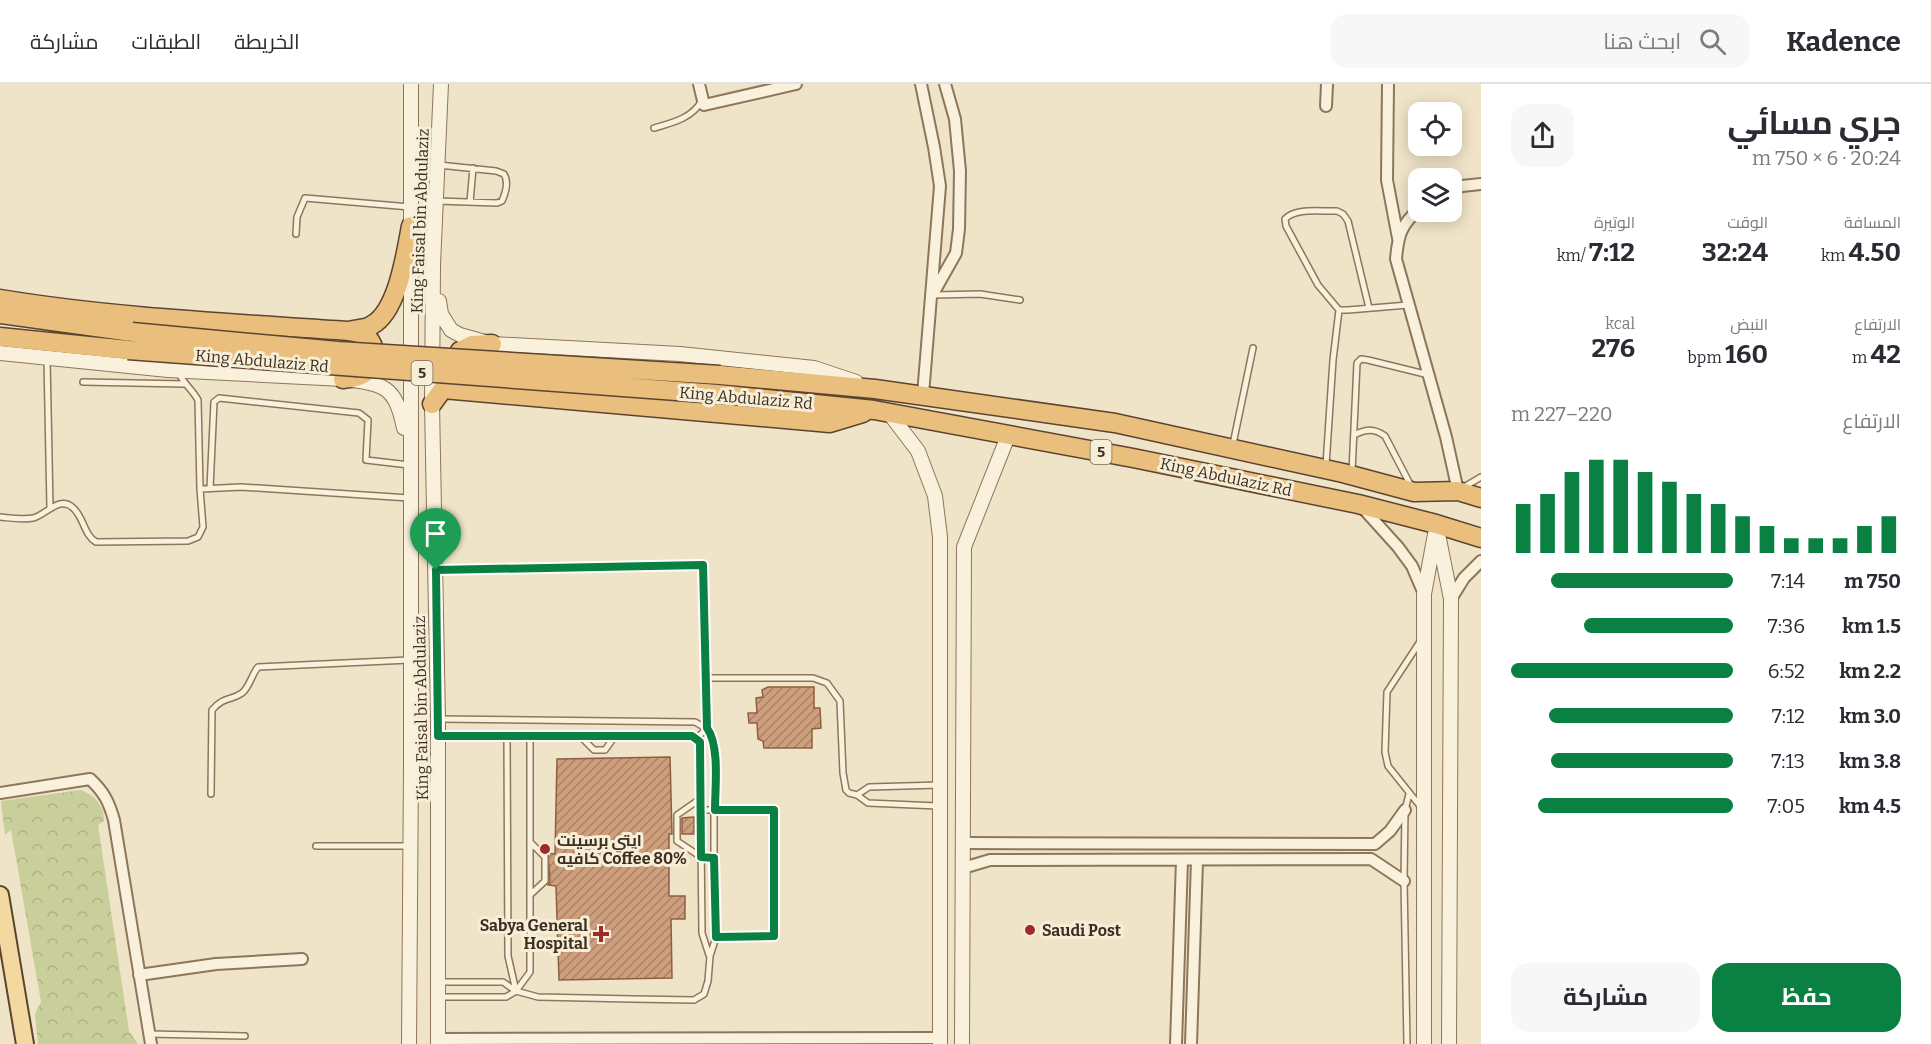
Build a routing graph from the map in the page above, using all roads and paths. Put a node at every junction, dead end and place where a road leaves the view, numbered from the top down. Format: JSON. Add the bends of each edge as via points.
{"nodes":[{"id":1,"x":411,"y":84,"type":"edge"},
{"id":2,"x":441,"y":84,"type":"edge"},
{"id":3,"x":699,"y":84,"type":"edge"},
{"id":4,"x":796,"y":84,"type":"edge"},
{"id":5,"x":921,"y":84,"type":"edge"},
{"id":6,"x":945,"y":84,"type":"edge"},
{"id":7,"x":1327,"y":84,"type":"edge"},
{"id":8,"x":1388,"y":84,"type":"edge"},
{"id":9,"x":702,"y":99,"type":"junction"},
{"id":10,"x":1326,"y":106,"type":"dead end"},
{"id":11,"x":654,"y":128,"type":"dead end"},
{"id":12,"x":439,"y":165,"type":"junction"},
{"id":13,"x":473,"y":168,"type":"junction"},
{"id":14,"x":1481,"y":184,"type":"edge"},
{"id":15,"x":1462,"y":186,"type":"edge"},
{"id":16,"x":437,"y":201,"type":"junction"},
{"id":17,"x":470,"y":202,"type":"junction"},
{"id":18,"x":411,"y":207,"type":"junction"},
{"id":19,"x":1408,"y":219,"type":"edge"},
{"id":20,"x":411,"y":226,"type":"junction"},
{"id":21,"x":296,"y":234,"type":"dead end"},
{"id":22,"x":1398,"y":238,"type":"junction"},
{"id":23,"x":433,"y":265,"type":"junction"},
{"id":24,"x":933,"y":295,"type":"junction"},
{"id":25,"x":0,"y":299,"type":"edge"},
{"id":26,"x":1020,"y":300,"type":"dead end"},
{"id":27,"x":1408,"y":305,"type":"junction"},
{"id":28,"x":1369,"y":308,"type":"junction"},
{"id":29,"x":1339,"y":310,"type":"junction"},
{"id":30,"x":0,"y":314,"type":"edge"},
{"id":31,"x":349,"y":331,"type":"junction"},
{"id":32,"x":0,"y":337,"type":"edge"},
{"id":33,"x":492,"y":344,"type":"junction"},
{"id":34,"x":1253,"y":348,"type":"dead end"},
{"id":35,"x":0,"y":352,"type":"edge"},
{"id":36,"x":47,"y":359,"type":"junction"},
{"id":37,"x":177,"y":371,"type":"junction"},
{"id":38,"x":1428,"y":375,"type":"junction"},
{"id":39,"x":343,"y":379,"type":"junction"},
{"id":40,"x":83,"y":382,"type":"dead end"},
{"id":41,"x":184,"y":384,"type":"junction"},
{"id":42,"x":874,"y":389,"type":"junction"},
{"id":43,"x":485,"y":392,"type":"junction"},
{"id":44,"x":923,"y":395,"type":"junction"},
{"id":45,"x":432,"y":404,"type":"junction"},
{"id":46,"x":882,"y":411,"type":"junction"},
{"id":47,"x":1353,"y":435,"type":"junction"},
{"id":48,"x":1008,"y":436,"type":"junction"},
{"id":49,"x":1232,"y":449,"type":"junction"},
{"id":50,"x":410,"y":458,"type":"junction"},
{"id":51,"x":1326,"y":469,"type":"junction"},
{"id":52,"x":1352,"y":475,"type":"junction"},
{"id":53,"x":1481,"y":477,"type":"edge"},
{"id":54,"x":210,"y":488,"type":"junction"},
{"id":55,"x":200,"y":489,"type":"junction"},
{"id":56,"x":1458,"y":491,"type":"junction"},
{"id":57,"x":1414,"y":492,"type":"junction"},
{"id":58,"x":410,"y":498,"type":"junction"},
{"id":59,"x":1481,"y":498,"type":"edge"},
{"id":60,"x":1358,"y":504,"type":"junction"},
{"id":61,"x":50,"y":508,"type":"junction"},
{"id":62,"x":0,"y":517,"type":"edge"},
{"id":63,"x":1436,"y":524,"type":"junction"},
{"id":64,"x":1481,"y":538,"type":"edge"},
{"id":65,"x":1481,"y":561,"type":"edge"},
{"id":66,"x":436,"y":570,"type":"junction"},
{"id":67,"x":1424,"y":594,"type":"junction"},
{"id":68,"x":1451,"y":599,"type":"junction"},
{"id":69,"x":1424,"y":636,"type":"junction"},
{"id":70,"x":411,"y":660,"type":"junction"},
{"id":71,"x":706,"y":678,"type":"junction"},
{"id":72,"x":438,"y":719,"type":"junction"},
{"id":73,"x":707,"y":728,"type":"junction"},
{"id":74,"x":438,"y":736,"type":"junction"},
{"id":75,"x":507,"y":736,"type":"junction"},
{"id":76,"x":530,"y":736,"type":"junction"},
{"id":77,"x":615,"y":736,"type":"junction"},
{"id":78,"x":581,"y":737,"type":"junction"},
{"id":79,"x":696,"y":739,"type":"junction"},
{"id":80,"x":940,"y":785,"type":"junction"},
{"id":81,"x":0,"y":793,"type":"edge"},
{"id":82,"x":211,"y":794,"type":"dead end"},
{"id":83,"x":1409,"y":794,"type":"junction"},
{"id":84,"x":857,"y":795,"type":"junction"},
{"id":85,"x":700,"y":799,"type":"junction"},
{"id":86,"x":939,"y":806,"type":"junction"},
{"id":87,"x":700,"y":810,"type":"junction"},
{"id":88,"x":715,"y":810,"type":"junction"},
{"id":89,"x":1405,"y":810,"type":"junction"},
{"id":90,"x":1425,"y":812,"type":"junction"},
{"id":91,"x":530,"y":842,"type":"junction"},
{"id":92,"x":963,"y":843,"type":"junction"},
{"id":93,"x":316,"y":846,"type":"dead end"},
{"id":94,"x":411,"y":846,"type":"junction"},
{"id":95,"x":701,"y":857,"type":"junction"},
{"id":96,"x":714,"y":858,"type":"junction"},
{"id":97,"x":1182,"y":861,"type":"junction"},
{"id":98,"x":1197,"y":861,"type":"junction"},
{"id":99,"x":963,"y":868,"type":"junction"},
{"id":100,"x":1425,"y":873,"type":"junction"},
{"id":101,"x":1450,"y":874,"type":"junction"},
{"id":102,"x":1404,"y":880,"type":"junction"},
{"id":103,"x":0,"y":895,"type":"edge"},
{"id":104,"x":530,"y":895,"type":"junction"},
{"id":105,"x":716,"y":937,"type":"junction"},
{"id":106,"x":710,"y":956,"type":"junction"},
{"id":107,"x":302,"y":959,"type":"dead end"},
{"id":108,"x":139,"y":975,"type":"junction"},
{"id":109,"x":439,"y":982,"type":"junction"},
{"id":110,"x":516,"y":991,"type":"junction"},
{"id":111,"x":439,"y":997,"type":"junction"},
{"id":112,"x":245,"y":1036,"type":"dead end"},
{"id":113,"x":150,"y":1039,"type":"edge"},
{"id":114,"x":940,"y":1041,"type":"edge"},
{"id":115,"x":438,"y":1042,"type":"edge"},
{"id":116,"x":25,"y":1044,"type":"edge"},
{"id":117,"x":409,"y":1044,"type":"edge"},
{"id":118,"x":962,"y":1044,"type":"edge"},
{"id":119,"x":1176,"y":1044,"type":"edge"},
{"id":120,"x":1191,"y":1044,"type":"edge"},
{"id":121,"x":1407,"y":1044,"type":"edge"},
{"id":122,"x":1424,"y":1044,"type":"edge"},
{"id":123,"x":1449,"y":1044,"type":"edge"}],
"edges":[{"from":1,"to":18,"type":"street","name":"King Faisal bin Abdulaziz"},
{"from":2,"to":12,"type":"street","name":"King Faisal bin Abdulaziz"},
{"from":3,"to":9,"type":"street"},
{"from":4,"to":9,"type":"street","via":[[704,105]]},
{"from":5,"to":24,"type":"street","via":[[940,186]]},
{"from":6,"to":24,"type":"street","via":[[955,119],[959,230],[956,253]]},
{"from":7,"to":10,"type":"street"},
{"from":8,"to":22,"type":"street","via":[[1386,180]]},
{"from":9,"to":11,"type":"lane","via":[[689,115]]},
{"from":12,"to":13,"type":"lane"},
{"from":12,"to":16,"type":"street","name":"King Faisal bin Abdulaziz"},
{"from":13,"to":17,"type":"lane"},
{"from":13,"to":17,"type":"lane","via":[[504,174],[506,194],[497,203]]},
{"from":14,"to":15,"type":"street"},
{"from":16,"to":17,"type":"lane"},
{"from":16,"to":23,"type":"street","name":"King Faisal bin Abdulaziz"},
{"from":18,"to":20,"type":"street","name":"King Faisal bin Abdulaziz"},
{"from":18,"to":21,"type":"lane","via":[[305,198],[297,217]]},
{"from":19,"to":22,"type":"street"},
{"from":20,"to":31,"type":"highway","via":[[397,289],[386,311],[373,325]]},
{"from":20,"to":50,"type":"street","name":"King Faisal bin Abdulaziz"},
{"from":22,"to":27,"type":"street","via":[[1396,259]]},
{"from":23,"to":33,"type":"street","via":[[441,314],[451,330]]},
{"from":23,"to":45,"type":"street","name":"King Faisal bin Abdulaziz"},
{"from":24,"to":26,"type":"lane","via":[[980,294]]},
{"from":24,"to":44,"type":"street"},
{"from":25,"to":31,"type":"highway","via":[[134,315]]},
{"from":27,"to":28,"type":"lane"},
{"from":27,"to":38,"type":"street"},
{"from":28,"to":29,"type":"lane"},
{"from":28,"to":29,"type":"lane","via":[[1343,214],[1337,211],[1289,215],[1286,226],[1318,285]]},
{"from":29,"to":51,"type":"lane"},
{"from":30,"to":42,"type":"highway","name":"King Abdulaziz Rd","number":"5","bridge":true,"via":[[132,332],[349,352],[720,375]]},
{"from":31,"to":39,"type":"highway","via":[[368,338],[374,347],[374,363],[365,374]]},
{"from":32,"to":46,"type":"highway","name":"King Abdulaziz Rd","number":"5","bridge":true,"via":[[717,394]]},
{"from":33,"to":42,"type":"street","via":[[680,354],[814,368]]},
{"from":33,"to":43,"type":"highway","via":[[472,345],[457,357],[456,367],[463,382]]},
{"from":34,"to":49,"type":"lane"},
{"from":35,"to":36,"type":"street"},
{"from":36,"to":37,"type":"street"},
{"from":36,"to":61,"type":"lane"},
{"from":37,"to":39,"type":"street"},
{"from":37,"to":41,"type":"lane"},
{"from":38,"to":47,"type":"lane","via":[[1361,359],[1357,363]]},
{"from":38,"to":56,"type":"street"},
{"from":39,"to":50,"type":"street","via":[[377,384],[392,393],[400,410]]},
{"from":40,"to":41,"type":"lane"},
{"from":41,"to":55,"type":"lane","via":[[198,400]]},
{"from":42,"to":44,"type":"highway","name":"King Abdulaziz Rd","number":"5"},
{"from":43,"to":45,"type":"highway","via":[[443,389]]},
{"from":43,"to":46,"type":"highway","via":[[830,423]]},
{"from":44,"to":49,"type":"highway","name":"King Abdulaziz Rd","number":"5","via":[[1115,423]]},
{"from":45,"to":66,"type":"street","name":"King Faisal bin Abdulaziz"},
{"from":46,"to":48,"type":"highway","name":"King Abdulaziz Rd","number":"5"},
{"from":46,"to":80,"type":"street","via":[[918,451],[934,496],[940,537]]},
{"from":47,"to":52,"type":"lane"},
{"from":47,"to":57,"type":"lane","via":[[1371,429],[1385,436]]},
{"from":48,"to":60,"type":"highway","name":"King Abdulaziz Rd","number":"5"},
{"from":48,"to":92,"type":"street","via":[[964,547]]},
{"from":49,"to":51,"type":"highway","name":"King Abdulaziz Rd","number":"5"},
{"from":50,"to":54,"type":"lane","via":[[366,460],[368,420],[359,413],[219,398],[214,402]]},
{"from":50,"to":58,"type":"street","name":"King Faisal bin Abdulaziz"},
{"from":51,"to":52,"type":"highway","name":"King Abdulaziz Rd","number":"5"},
{"from":52,"to":57,"type":"highway","name":"King Abdulaziz Rd","number":"5"},
{"from":53,"to":56,"type":"lane"},
{"from":54,"to":55,"type":"lane"},
{"from":54,"to":58,"type":"lane"},
{"from":55,"to":61,"type":"lane","via":[[203,527],[198,537],[188,541],[96,542],[74,508],[61,504]]},
{"from":56,"to":57,"type":"highway","name":"King Abdulaziz Rd","number":"5"},
{"from":56,"to":59,"type":"highway","name":"King Abdulaziz Rd","number":"5"},
{"from":58,"to":70,"type":"street","name":"King Faisal bin Abdulaziz"},
{"from":60,"to":63,"type":"highway","name":"King Abdulaziz Rd","number":"5"},
{"from":60,"to":67,"type":"street","via":[[1412,566]]},
{"from":61,"to":62,"type":"lane","via":[[36,517]]},
{"from":63,"to":64,"type":"highway","name":"King Abdulaziz Rd","number":"5"},
{"from":63,"to":67,"type":"street"},
{"from":63,"to":68,"type":"street"},
{"from":65,"to":68,"type":"street"},
{"from":66,"to":71,"type":"lane","via":[[703,565]]},
{"from":66,"to":72,"type":"street","name":"King Faisal bin Abdulaziz"},
{"from":67,"to":69,"type":"street"},
{"from":68,"to":101,"type":"street"},
{"from":69,"to":83,"type":"lane","via":[[1387,692],[1388,766]]},
{"from":69,"to":90,"type":"street"},
{"from":70,"to":82,"type":"lane","via":[[258,667],[243,693],[219,702],[212,710]]},
{"from":70,"to":94,"type":"street","name":"King Faisal bin Abdulaziz"},
{"from":71,"to":73,"type":"lane"},
{"from":71,"to":84,"type":"lane","via":[[813,678],[827,683],[840,701],[844,787]]},
{"from":72,"to":73,"type":"lane","via":[[694,722]]},
{"from":72,"to":74,"type":"street","name":"King Faisal bin Abdulaziz"},
{"from":73,"to":79,"type":"lane"},
{"from":73,"to":88,"type":"lane","via":[[714,752]]},
{"from":74,"to":75,"type":"lane"},
{"from":74,"to":109,"type":"street","name":"King Faisal bin Abdulaziz"},
{"from":75,"to":76,"type":"lane"},
{"from":75,"to":110,"type":"lane","via":[[508,956]]},
{"from":76,"to":78,"type":"lane"},
{"from":76,"to":91,"type":"lane"},
{"from":77,"to":78,"type":"lane"},
{"from":77,"to":78,"type":"lane","via":[[605,750],[594,750]]},
{"from":77,"to":79,"type":"lane","via":[[683,735]]},
{"from":79,"to":85,"type":"lane","via":[[700,742]]},
{"from":80,"to":84,"type":"lane","via":[[869,787]]},
{"from":80,"to":86,"type":"street"},
{"from":81,"to":108,"type":"street","via":[[90,780],[102,790],[114,820]]},
{"from":83,"to":89,"type":"lane"},
{"from":83,"to":90,"type":"lane"},
{"from":84,"to":86,"type":"lane","via":[[868,803]]},
{"from":85,"to":87,"type":"lane"},
{"from":85,"to":95,"type":"lane","via":[[677,815],[677,841]]},
{"from":86,"to":114,"type":"street"},
{"from":87,"to":88,"type":"lane"},
{"from":87,"to":95,"type":"lane"},
{"from":88,"to":96,"type":"lane"},
{"from":88,"to":105,"type":"lane","via":[[774,810],[774,936]]},
{"from":89,"to":92,"type":"street","via":[[1375,844]]},
{"from":89,"to":102,"type":"lane"},
{"from":90,"to":100,"type":"street"},
{"from":91,"to":104,"type":"lane"},
{"from":91,"to":104,"type":"lane","via":[[545,857],[545,881]]},
{"from":92,"to":99,"type":"street"},
{"from":93,"to":94,"type":"lane"},
{"from":94,"to":117,"type":"street","name":"King Faisal bin Abdulaziz"},
{"from":95,"to":96,"type":"lane"},
{"from":95,"to":106,"type":"lane","via":[[702,933]]},
{"from":96,"to":105,"type":"lane"},
{"from":97,"to":98,"type":"street"},
{"from":97,"to":99,"type":"street","via":[[990,860]]},
{"from":97,"to":119,"type":"street"},
{"from":98,"to":102,"type":"street","via":[[1371,859]]},
{"from":98,"to":120,"type":"street"},
{"from":99,"to":118,"type":"street"},
{"from":100,"to":101,"type":"street"},
{"from":100,"to":122,"type":"street"},
{"from":101,"to":123,"type":"street"},
{"from":102,"to":121,"type":"lane"},
{"from":103,"to":116,"type":"main road"},
{"from":104,"to":110,"type":"lane","via":[[530,972]]},
{"from":105,"to":106,"type":"lane"},
{"from":106,"to":110,"type":"lane","via":[[704,994],[694,1000],[538,997]]},
{"from":107,"to":108,"type":"street","via":[[216,964]]},
{"from":108,"to":113,"type":"street"},
{"from":109,"to":110,"type":"lane","via":[[503,982]]},
{"from":109,"to":111,"type":"street","name":"King Faisal bin Abdulaziz"},
{"from":110,"to":111,"type":"lane","via":[[506,997]]},
{"from":111,"to":115,"type":"street","name":"King Faisal bin Abdulaziz"},
{"from":112,"to":113,"type":"lane"},
{"from":114,"to":115,"type":"street"}]}
